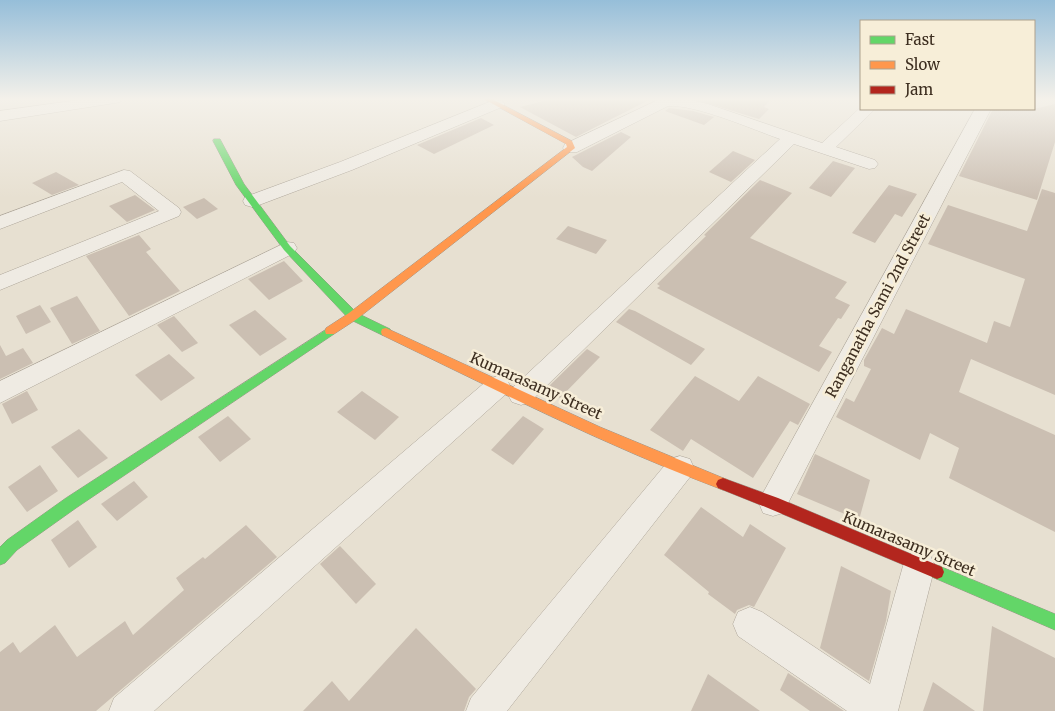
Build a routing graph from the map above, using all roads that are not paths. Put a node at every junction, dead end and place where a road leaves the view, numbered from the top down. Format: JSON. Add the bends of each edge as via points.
{"nodes":[{"id":1,"x":423,"y":132,"type":"edge"},
{"id":2,"x":549,"y":132,"type":"edge"},
{"id":3,"x":603,"y":132,"type":"edge"},
{"id":4,"x":776,"y":132,"type":"edge"},
{"id":5,"x":844,"y":132,"type":"edge"},
{"id":6,"x":971,"y":132,"type":"edge"},
{"id":7,"x":790,"y":138,"type":"junction"},
{"id":8,"x":217,"y":141,"type":"dead end"},
{"id":9,"x":571,"y":148,"type":"junction"},
{"id":10,"x":825,"y":150,"type":"junction"},
{"id":11,"x":869,"y":164,"type":"dead end"},
{"id":12,"x":252,"y":201,"type":"junction"},
{"id":13,"x":0,"y":223,"type":"edge"},
{"id":14,"x":287,"y":248,"type":"junction"},
{"id":15,"x":0,"y":283,"type":"edge"},
{"id":16,"x":353,"y":316,"type":"junction"},
{"id":17,"x":509,"y":390,"type":"junction"},
{"id":18,"x":0,"y":393,"type":"edge"},
{"id":19,"x":680,"y":468,"type":"junction"},
{"id":20,"x":773,"y":503,"type":"junction"},
{"id":21,"x":0,"y":558,"type":"edge"},
{"id":22,"x":919,"y":566,"type":"junction"},
{"id":23,"x":1055,"y":622,"type":"edge"},
{"id":24,"x":750,"y":624,"type":"dead end"},
{"id":25,"x":126,"y":711,"type":"edge"},
{"id":26,"x":484,"y":711,"type":"edge"},
{"id":27,"x":879,"y":711,"type":"edge"}],
"edges":[{"from":1,"to":12,"type":"street","via":[[346,166]]},
{"from":2,"to":9,"type":"street","via":[[569,143]]},
{"from":3,"to":9,"type":"street"},
{"from":4,"to":7,"type":"street"},
{"from":5,"to":10,"type":"street"},
{"from":6,"to":20,"type":"street","name":"Ranganatha Sami 2nd Street"},
{"from":7,"to":10,"type":"street"},
{"from":7,"to":17,"type":"street"},
{"from":8,"to":12,"type":"street"},
{"from":9,"to":16,"type":"street"},
{"from":10,"to":11,"type":"street"},
{"from":12,"to":14,"type":"street"},
{"from":13,"to":15,"type":"street","via":[[124,175],[172,212]]},
{"from":14,"to":16,"type":"street"},
{"from":14,"to":18,"type":"street"},
{"from":16,"to":17,"type":"street","name":"Kumarasamy Street"},
{"from":16,"to":21,"type":"street","via":[[71,503],[12,545]]},
{"from":17,"to":19,"type":"street","name":"Kumarasamy Street"},
{"from":17,"to":25,"type":"street"},
{"from":19,"to":20,"type":"street","name":"Kumarasamy Street"},
{"from":19,"to":26,"type":"street"},
{"from":20,"to":22,"type":"street","name":"Kumarasamy Street"},
{"from":22,"to":23,"type":"street","name":"Kumarasamy Street"},
{"from":22,"to":27,"type":"street"},
{"from":24,"to":27,"type":"street"}]}
